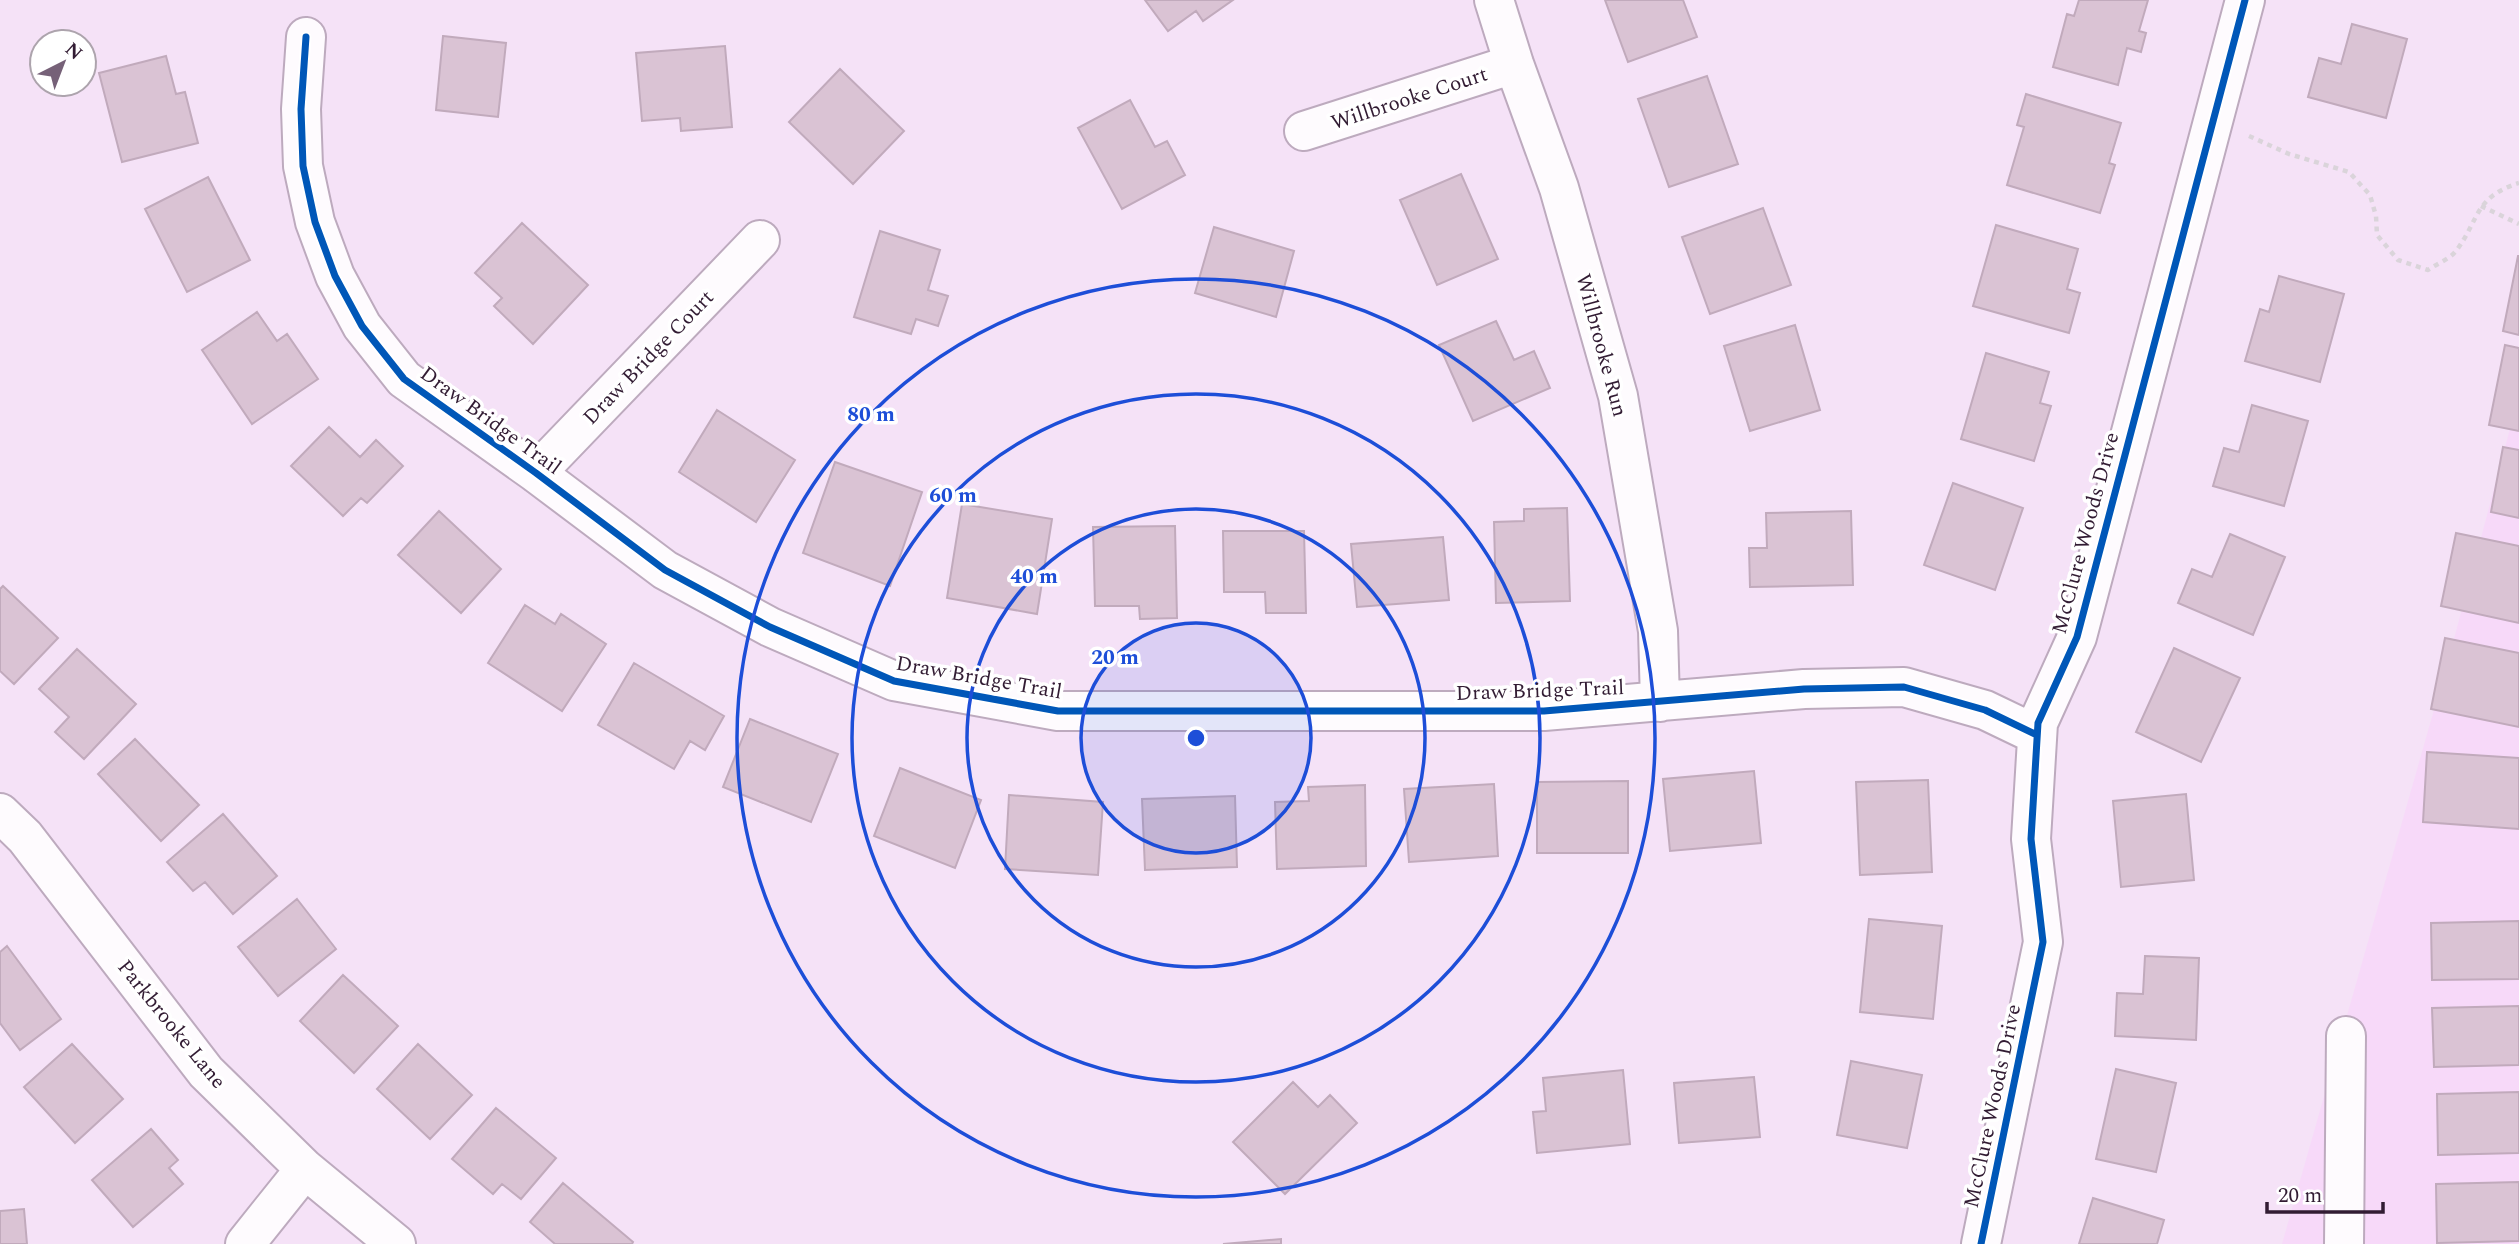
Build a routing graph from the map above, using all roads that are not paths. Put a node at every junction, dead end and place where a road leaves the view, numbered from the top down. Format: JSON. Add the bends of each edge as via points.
{"nodes":[{"id":1,"x":1494,"y":0,"type":"edge"},
{"id":2,"x":2245,"y":0,"type":"edge"},
{"id":3,"x":306,"y":37,"type":"dead end"},
{"id":4,"x":1514,"y":64,"type":"junction"},
{"id":5,"x":1304,"y":131,"type":"dead end"},
{"id":6,"x":760,"y":240,"type":"dead end"},
{"id":7,"x":536,"y":473,"type":"junction"},
{"id":8,"x":1660,"y":702,"type":"junction"},
{"id":9,"x":2037,"y":735,"type":"junction"},
{"id":10,"x":0,"y":813,"type":"edge"},
{"id":11,"x":2346,"y":1037,"type":"dead end"},
{"id":12,"x":306,"y":1169,"type":"junction"},
{"id":13,"x":246,"y":1244,"type":"edge"},
{"id":14,"x":396,"y":1244,"type":"edge"},
{"id":15,"x":1981,"y":1244,"type":"edge"},
{"id":16,"x":2344,"y":1244,"type":"edge"}],
"edges":[{"from":1,"to":4,"type":"street","name":"Willbrooke Run"},
{"from":2,"to":9,"type":"street","name":"McClure Woods Drive","via":[[2077,637],[2038,723]]},
{"from":3,"to":7,"type":"street","name":"Draw Bridge Trail","via":[[303,166],[315,222],[335,276],[362,326],[404,379]]},
{"from":4,"to":5,"type":"street","name":"Willbrooke Court"},
{"from":4,"to":8,"type":"street","name":"Willbrooke Run","via":[[1559,188],[1618,396],[1658,631]]},
{"from":6,"to":7,"type":"street","name":"Draw Bridge Court"},
{"from":7,"to":8,"type":"street","name":"Draw Bridge Trail","via":[[665,570],[770,627],[894,681],[1058,711],[1544,711]]},
{"from":8,"to":9,"type":"street","name":"Draw Bridge Trail","via":[[1904,687],[1985,710]]},
{"from":9,"to":15,"type":"street","name":"McClure Woods Drive","via":[[2031,839],[2043,942]]},
{"from":10,"to":12,"type":"street","name":"Parkbrooke Lane","via":[[25,838],[206,1072]]},
{"from":11,"to":16,"type":"street"},
{"from":12,"to":13,"type":"street"},
{"from":12,"to":14,"type":"street","name":"Parkbrooke Lane"}]}
